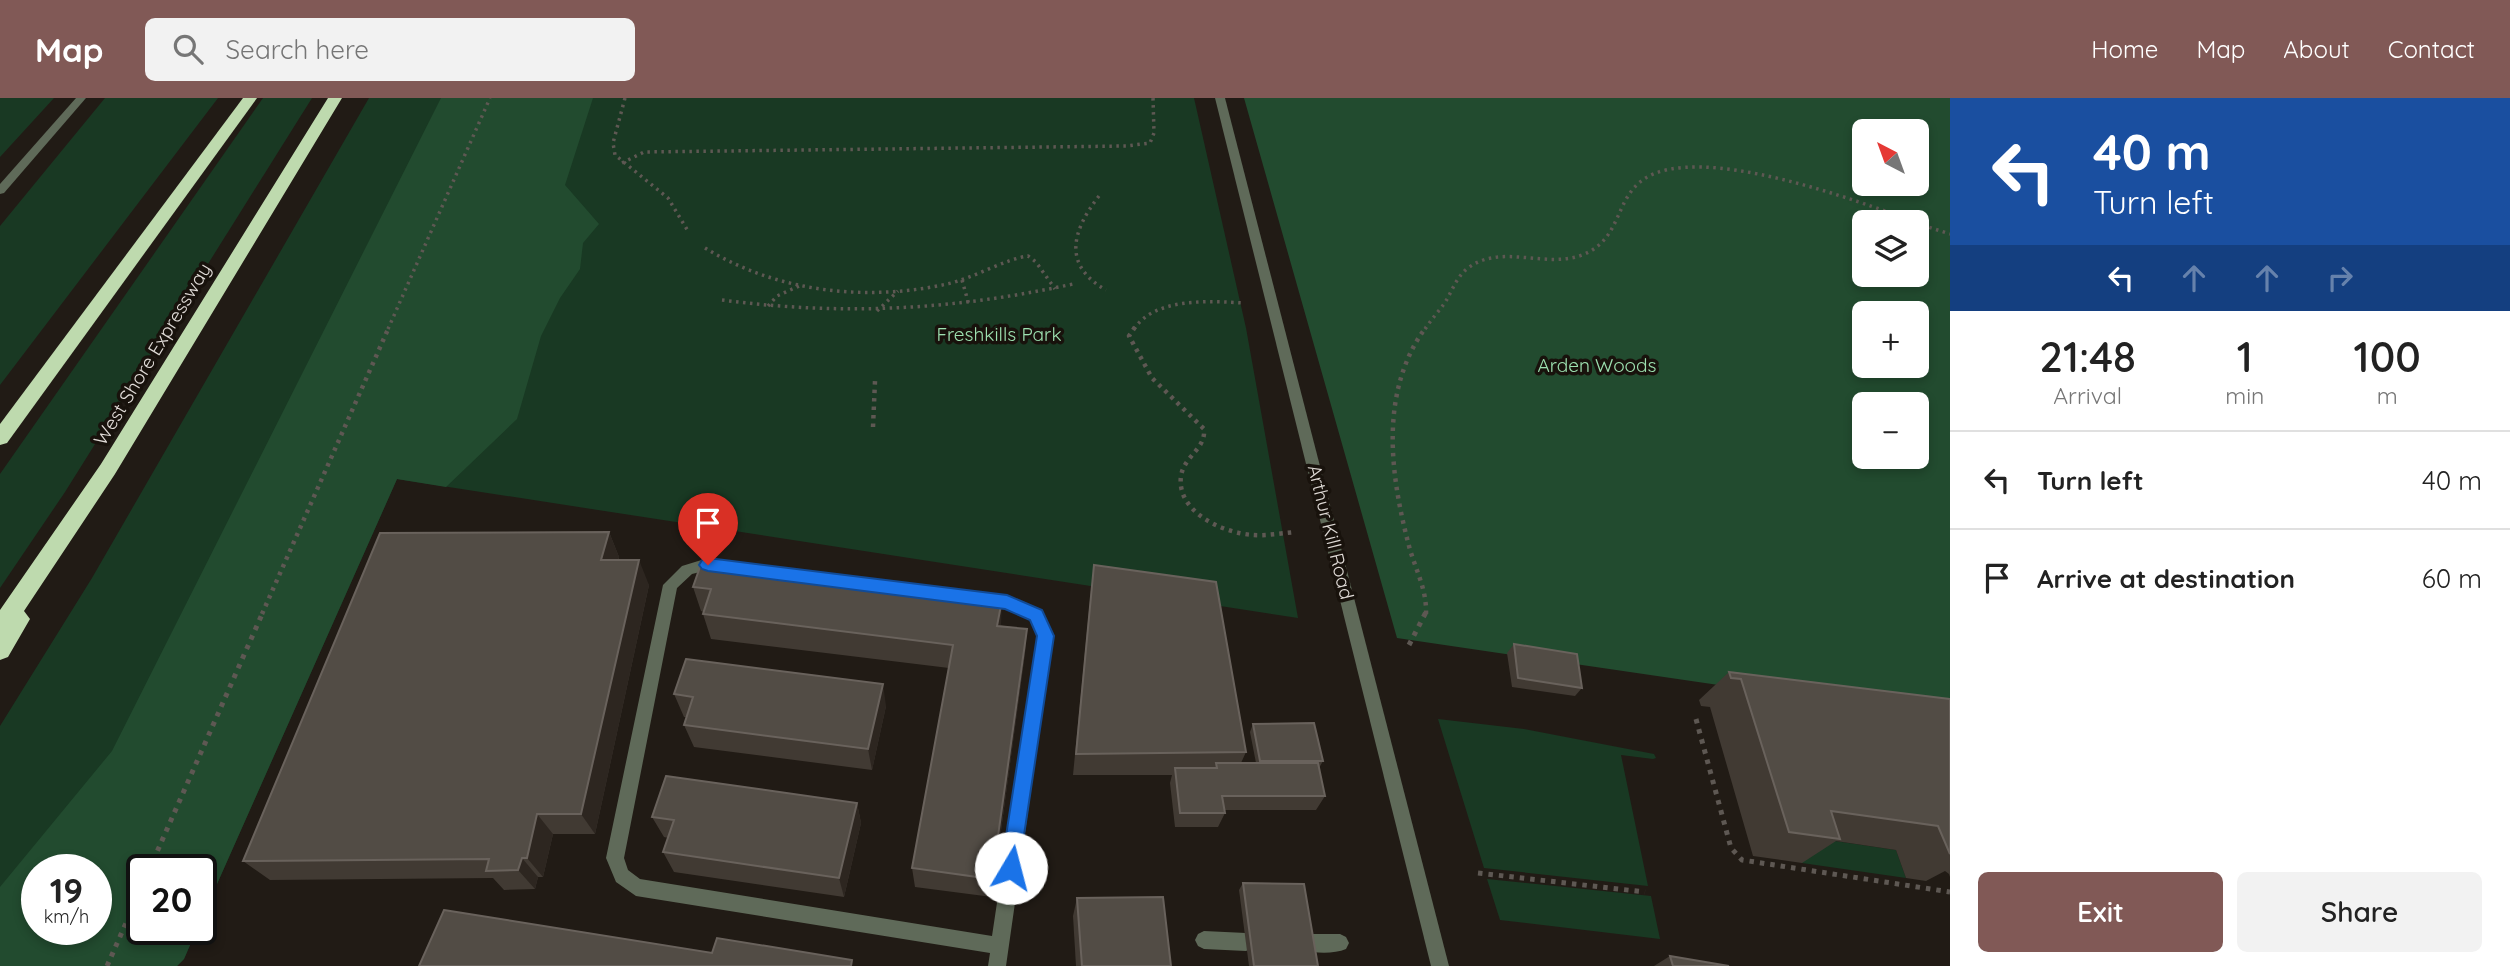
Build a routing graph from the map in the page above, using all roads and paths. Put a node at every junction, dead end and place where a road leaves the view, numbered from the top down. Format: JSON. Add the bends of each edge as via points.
{"nodes":[{"id":1,"x":81,"y":98,"type":"edge"},
{"id":2,"x":250,"y":98,"type":"edge"},
{"id":3,"x":335,"y":98,"type":"edge"},
{"id":4,"x":490,"y":98,"type":"edge"},
{"id":5,"x":625,"y":98,"type":"edge"},
{"id":6,"x":1153,"y":98,"type":"edge"},
{"id":7,"x":1220,"y":98,"type":"edge"},
{"id":8,"x":622,"y":163,"type":"junction"},
{"id":9,"x":0,"y":191,"type":"edge"},
{"id":10,"x":1100,"y":196,"type":"dead end"},
{"id":11,"x":1882,"y":210,"type":"edge"},
{"id":12,"x":1929,"y":227,"type":"edge"},
{"id":13,"x":688,"y":231,"type":"dead end"},
{"id":14,"x":1950,"y":234,"type":"edge"},
{"id":15,"x":705,"y":248,"type":"dead end"},
{"id":16,"x":962,"y":279,"type":"junction"},
{"id":17,"x":1073,"y":284,"type":"dead end"},
{"id":18,"x":800,"y":285,"type":"junction"},
{"id":19,"x":1055,"y":289,"type":"junction"},
{"id":20,"x":1106,"y":290,"type":"dead end"},
{"id":21,"x":898,"y":291,"type":"junction"},
{"id":22,"x":722,"y":300,"type":"dead end"},
{"id":23,"x":1244,"y":303,"type":"dead end"},
{"id":24,"x":970,"y":305,"type":"junction"},
{"id":25,"x":768,"y":306,"type":"junction"},
{"id":26,"x":876,"y":311,"type":"junction"},
{"id":27,"x":875,"y":381,"type":"dead end"},
{"id":28,"x":873,"y":427,"type":"dead end"},
{"id":29,"x":0,"y":438,"type":"edge"},
{"id":30,"x":108,"y":469,"type":"junction"},
{"id":31,"x":1296,"y":533,"type":"dead end"},
{"id":32,"x":857,"y":583,"type":"edge"},
{"id":33,"x":966,"y":597,"type":"edge"},
{"id":34,"x":0,"y":628,"type":"edge"},
{"id":35,"x":1409,"y":645,"type":"dead end"},
{"id":36,"x":0,"y":650,"type":"edge"},
{"id":37,"x":1696,"y":719,"type":"dead end"},
{"id":38,"x":156,"y":854,"type":"edge"},
{"id":39,"x":1478,"y":873,"type":"dead end"},
{"id":40,"x":1645,"y":892,"type":"dead end"},
{"id":41,"x":1950,"y":892,"type":"edge"},
{"id":42,"x":126,"y":923,"type":"edge"},
{"id":43,"x":1204,"y":940,"type":"dead end"},
{"id":44,"x":1247,"y":942,"type":"edge"},
{"id":45,"x":1308,"y":943,"type":"edge"},
{"id":46,"x":1340,"y":943,"type":"dead end"},
{"id":47,"x":1000,"y":946,"type":"junction"},
{"id":48,"x":107,"y":966,"type":"edge"},
{"id":49,"x":997,"y":966,"type":"edge"},
{"id":50,"x":1440,"y":966,"type":"edge"}],
"edges":[{"from":1,"to":9,"type":"street"},
{"from":2,"to":29,"type":"highway"},
{"from":3,"to":30,"type":"highway","name":"West Shore Expressway"},
{"from":4,"to":38,"type":"path"},
{"from":5,"to":8,"type":"path","via":[[613,148]]},
{"from":6,"to":8,"type":"path","via":[[1150,143],[1126,146],[644,152]]},
{"from":7,"to":50,"type":"street","name":"Arthur Kill Road"},
{"from":8,"to":13,"type":"path","via":[[667,198]]},
{"from":10,"to":20,"type":"path","via":[[1081,224],[1075,256],[1088,279]]},
{"from":11,"to":35,"type":"path","via":[[1818,187],[1683,165],[1641,180],[1627,194],[1614,230],[1596,248],[1572,258],[1487,260],[1468,268],[1413,346],[1395,417],[1390,456],[1426,600],[1426,616]]},
{"from":12,"to":14,"type":"path"},
{"from":15,"to":18,"type":"path","via":[[735,265]]},
{"from":16,"to":19,"type":"path","via":[[1028,256]]},
{"from":16,"to":21,"type":"path"},
{"from":16,"to":24,"type":"path"},
{"from":17,"to":19,"type":"path"},
{"from":18,"to":21,"type":"path"},
{"from":18,"to":25,"type":"path"},
{"from":19,"to":24,"type":"path"},
{"from":21,"to":26,"type":"path"},
{"from":22,"to":25,"type":"path"},
{"from":23,"to":31,"type":"path","via":[[1209,302],[1165,310],[1140,320],[1129,336],[1153,378],[1204,429],[1205,439],[1181,474],[1181,492],[1190,504],[1203,517],[1237,532]]},
{"from":24,"to":26,"type":"path"},
{"from":25,"to":26,"type":"path"},
{"from":27,"to":28,"type":"path"},
{"from":30,"to":34,"type":"highway","name":"West Shore Expressway"},
{"from":30,"to":36,"type":"highway"},
{"from":32,"to":47,"type":"street","via":[[708,565],[687,570],[670,584],[615,858],[622,876],[636,887]]},
{"from":33,"to":47,"type":"street","via":[[1007,602],[1036,615],[1045,636]]},
{"from":37,"to":41,"type":"path","via":[[1731,848],[1742,860]]},
{"from":39,"to":40,"type":"path"},
{"from":42,"to":48,"type":"path"},
{"from":43,"to":44,"type":"street"},
{"from":45,"to":46,"type":"street"},
{"from":47,"to":49,"type":"street"}]}
